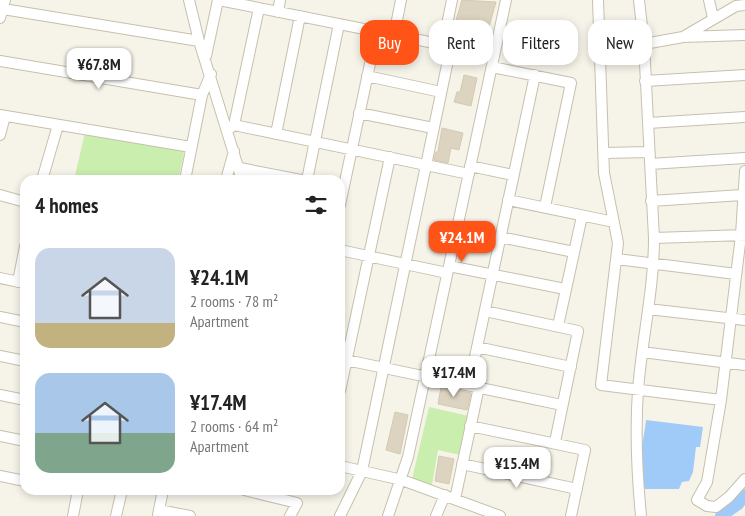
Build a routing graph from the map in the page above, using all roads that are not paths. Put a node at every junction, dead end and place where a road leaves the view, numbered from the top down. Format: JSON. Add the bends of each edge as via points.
{"nodes":[{"id":1,"x":189,"y":0,"type":"edge"},
{"id":2,"x":218,"y":0,"type":"edge"},
{"id":3,"x":280,"y":0,"type":"edge"},
{"id":4,"x":401,"y":0,"type":"edge"},
{"id":5,"x":452,"y":0,"type":"edge"},
{"id":6,"x":506,"y":0,"type":"edge"},
{"id":7,"x":598,"y":0,"type":"edge"},
{"id":8,"x":638,"y":0,"type":"edge"},
{"id":9,"x":709,"y":0,"type":"edge"},
{"id":10,"x":745,"y":5,"type":"edge"},
{"id":11,"x":259,"y":8,"type":"junction"},
{"id":12,"x":3,"y":9,"type":"edge"},
{"id":13,"x":278,"y":12,"type":"junction"},
{"id":14,"x":300,"y":16,"type":"junction"},
{"id":15,"x":713,"y":18,"type":"junction"},
{"id":16,"x":397,"y":20,"type":"edge"},
{"id":17,"x":450,"y":20,"type":"edge"},
{"id":18,"x":599,"y":20,"type":"edge"},
{"id":19,"x":641,"y":20,"type":"edge"},
{"id":20,"x":339,"y":24,"type":"junction"},
{"id":21,"x":360,"y":28,"type":"edge"},
{"id":22,"x":745,"y":35,"type":"edge"},
{"id":23,"x":683,"y":37,"type":"junction"},
{"id":24,"x":200,"y":41,"type":"junction"},
{"id":25,"x":652,"y":44,"type":"edge"},
{"id":26,"x":494,"y":54,"type":"joint"},
{"id":27,"x":206,"y":57,"type":"junction"},
{"id":28,"x":0,"y":61,"type":"edge"},
{"id":29,"x":370,"y":65,"type":"edge"},
{"id":30,"x":444,"y":65,"type":"edge"},
{"id":31,"x":601,"y":65,"type":"edge"},
{"id":32,"x":645,"y":65,"type":"edge"},
{"id":33,"x":492,"y":67,"type":"junction"},
{"id":34,"x":211,"y":74,"type":"junction"},
{"id":35,"x":745,"y":75,"type":"edge"},
{"id":36,"x":368,"y":76,"type":"junction"},
{"id":37,"x":535,"y":76,"type":"junction"},
{"id":38,"x":646,"y":81,"type":"junction"},
{"id":39,"x":441,"y":92,"type":"junction"},
{"id":40,"x":202,"y":95,"type":"junction"},
{"id":41,"x":360,"y":113,"type":"junction"},
{"id":42,"x":3,"y":115,"type":"edge"},
{"id":43,"x":745,"y":118,"type":"edge"},
{"id":44,"x":648,"y":123,"type":"junction"},
{"id":45,"x":58,"y":125,"type":"junction"},
{"id":46,"x":231,"y":127,"type":"junction"},
{"id":47,"x":433,"y":128,"type":"junction"},
{"id":48,"x":276,"y":134,"type":"junction"},
{"id":49,"x":0,"y":135,"type":"edge"},
{"id":50,"x":314,"y":142,"type":"junction"},
{"id":51,"x":191,"y":147,"type":"junction"},
{"id":52,"x":352,"y":149,"type":"junction"},
{"id":53,"x":234,"y":151,"type":"junction"},
{"id":54,"x":649,"y":152,"type":"junction"},
{"id":55,"x":604,"y":153,"type":"junction"},
{"id":56,"x":390,"y":157,"type":"junction"},
{"id":57,"x":745,"y":158,"type":"edge"},
{"id":58,"x":650,"y":164,"type":"junction"},
{"id":59,"x":426,"y":166,"type":"junction"},
{"id":60,"x":240,"y":168,"type":"junction"},
{"id":61,"x":470,"y":170,"type":"junction"},
{"id":62,"x":745,"y":171,"type":"edge"},
{"id":63,"x":43,"y":175,"type":"edge"},
{"id":64,"x":186,"y":175,"type":"edge"},
{"id":65,"x":227,"y":175,"type":"edge"},
{"id":66,"x":241,"y":175,"type":"edge"},
{"id":67,"x":276,"y":175,"type":"edge"},
{"id":68,"x":308,"y":175,"type":"edge"},
{"id":69,"x":513,"y":175,"type":"junction"},
{"id":70,"x":345,"y":182,"type":"edge"},
{"id":71,"x":0,"y":195,"type":"edge"},
{"id":72,"x":742,"y":195,"type":"junction"},
{"id":73,"x":508,"y":200,"type":"junction"},
{"id":74,"x":651,"y":200,"type":"junction"},
{"id":75,"x":20,"y":201,"type":"edge"},
{"id":76,"x":545,"y":207,"type":"junction"},
{"id":77,"x":582,"y":216,"type":"junction"},
{"id":78,"x":614,"y":222,"type":"junction"},
{"id":79,"x":743,"y":235,"type":"edge"},
{"id":80,"x":500,"y":236,"type":"junction"},
{"id":81,"x":654,"y":238,"type":"junction"},
{"id":82,"x":345,"y":251,"type":"edge"},
{"id":83,"x":574,"y":252,"type":"junction"},
{"id":84,"x":369,"y":256,"type":"junction"},
{"id":85,"x":617,"y":259,"type":"junction"},
{"id":86,"x":405,"y":264,"type":"junction"},
{"id":87,"x":654,"y":264,"type":"junction"},
{"id":88,"x":448,"y":269,"type":"junction"},
{"id":89,"x":492,"y":274,"type":"junction"},
{"id":90,"x":736,"y":274,"type":"junction"},
{"id":91,"x":0,"y":278,"type":"edge"},
{"id":92,"x":20,"y":282,"type":"edge"},
{"id":93,"x":565,"y":289,"type":"junction"},
{"id":94,"x":648,"y":309,"type":"junction"},
{"id":95,"x":485,"y":311,"type":"junction"},
{"id":96,"x":0,"y":317,"type":"edge"},
{"id":97,"x":731,"y":319,"type":"junction"},
{"id":98,"x":745,"y":320,"type":"edge"},
{"id":99,"x":20,"y":321,"type":"edge"},
{"id":100,"x":558,"y":326,"type":"junction"},
{"id":101,"x":477,"y":348,"type":"junction"},
{"id":102,"x":345,"y":351,"type":"edge"},
{"id":103,"x":642,"y":352,"type":"junction"},
{"id":104,"x":0,"y":356,"type":"edge"},
{"id":105,"x":345,"y":359,"type":"edge"},
{"id":106,"x":20,"y":360,"type":"edge"},
{"id":107,"x":726,"y":362,"type":"junction"},
{"id":108,"x":745,"y":365,"type":"edge"},
{"id":109,"x":571,"y":367,"type":"junction"},
{"id":110,"x":383,"y":368,"type":"junction"},
{"id":111,"x":425,"y":376,"type":"junction"},
{"id":112,"x":474,"y":386,"type":"junction"},
{"id":113,"x":638,"y":391,"type":"junction"},
{"id":114,"x":0,"y":395,"type":"edge"},
{"id":115,"x":20,"y":399,"type":"edge"},
{"id":116,"x":721,"y":400,"type":"junction"},
{"id":117,"x":562,"y":406,"type":"junction"},
{"id":118,"x":470,"y":426,"type":"junction"},
{"id":119,"x":0,"y":436,"type":"edge"},
{"id":120,"x":20,"y":440,"type":"edge"},
{"id":121,"x":555,"y":442,"type":"junction"},
{"id":122,"x":462,"y":464,"type":"junction"},
{"id":123,"x":345,"y":467,"type":"edge"},
{"id":124,"x":362,"y":471,"type":"junction"},
{"id":125,"x":0,"y":476,"type":"edge"},
{"id":126,"x":745,"y":479,"type":"edge"},
{"id":127,"x":20,"y":480,"type":"edge"},
{"id":128,"x":402,"y":480,"type":"junction"},
{"id":129,"x":576,"y":489,"type":"junction"},
{"id":130,"x":74,"y":495,"type":"edge"},
{"id":131,"x":121,"y":495,"type":"edge"},
{"id":132,"x":162,"y":495,"type":"edge"},
{"id":133,"x":264,"y":495,"type":"edge"},
{"id":134,"x":450,"y":497,"type":"junction"},
{"id":135,"x":158,"y":513,"type":"edge"},
{"id":136,"x":73,"y":516,"type":"edge"},
{"id":137,"x":116,"y":516,"type":"edge"},
{"id":138,"x":190,"y":516,"type":"edge"},
{"id":139,"x":290,"y":516,"type":"edge"},
{"id":140,"x":340,"y":516,"type":"edge"},
{"id":141,"x":388,"y":516,"type":"edge"},
{"id":142,"x":436,"y":516,"type":"edge"},
{"id":143,"x":500,"y":516,"type":"edge"},
{"id":144,"x":571,"y":516,"type":"edge"},
{"id":145,"x":641,"y":516,"type":"edge"}],
"edges":[{"from":1,"to":24,"type":"street"},
{"from":2,"to":11,"type":"street"},
{"from":2,"to":27,"type":"street"},
{"from":3,"to":13,"type":"street"},
{"from":4,"to":16,"type":"street"},
{"from":5,"to":17,"type":"street"},
{"from":6,"to":26,"type":"street"},
{"from":7,"to":18,"type":"street"},
{"from":8,"to":19,"type":"street"},
{"from":9,"to":15,"type":"street"},
{"from":10,"to":15,"type":"street"},
{"from":11,"to":13,"type":"street"},
{"from":11,"to":46,"type":"street"},
{"from":12,"to":24,"type":"street"},
{"from":13,"to":14,"type":"street"},
{"from":14,"to":20,"type":"street"},
{"from":14,"to":48,"type":"street"},
{"from":15,"to":23,"type":"street"},
{"from":20,"to":21,"type":"street"},
{"from":20,"to":50,"type":"street"},
{"from":22,"to":23,"type":"street"},
{"from":23,"to":25,"type":"street"},
{"from":24,"to":27,"type":"street"},
{"from":26,"to":33,"type":"street"},
{"from":27,"to":34,"type":"street"},
{"from":28,"to":40,"type":"street"},
{"from":29,"to":36,"type":"street"},
{"from":30,"to":39,"type":"street"},
{"from":31,"to":55,"type":"street"},
{"from":32,"to":38,"type":"street"},
{"from":33,"to":37,"type":"street"},
{"from":33,"to":61,"type":"street"},
{"from":34,"to":40,"type":"street"},
{"from":34,"to":46,"type":"street"},
{"from":35,"to":38,"type":"street"},
{"from":36,"to":39,"type":"street"},
{"from":36,"to":41,"type":"street"},
{"from":37,"to":69,"type":"street"},
{"from":37,"to":76,"type":"street","via":[[571,83]]},
{"from":38,"to":44,"type":"street"},
{"from":39,"to":47,"type":"street"},
{"from":40,"to":51,"type":"street"},
{"from":41,"to":47,"type":"street"},
{"from":41,"to":52,"type":"street"},
{"from":42,"to":45,"type":"street"},
{"from":42,"to":49,"type":"street"},
{"from":43,"to":44,"type":"street"},
{"from":44,"to":54,"type":"street"},
{"from":45,"to":51,"type":"street"},
{"from":45,"to":63,"type":"street"},
{"from":46,"to":48,"type":"street"},
{"from":46,"to":53,"type":"street"},
{"from":47,"to":59,"type":"street"},
{"from":48,"to":50,"type":"street"},
{"from":50,"to":52,"type":"street"},
{"from":50,"to":68,"type":"street"},
{"from":51,"to":64,"type":"street"},
{"from":52,"to":56,"type":"street"},
{"from":52,"to":70,"type":"street"},
{"from":53,"to":60,"type":"street"},
{"from":53,"to":65,"type":"street"},
{"from":54,"to":55,"type":"street"},
{"from":54,"to":58,"type":"street"},
{"from":55,"to":78,"type":"street","via":[[604,173]]},
{"from":56,"to":59,"type":"street"},
{"from":56,"to":84,"type":"street"},
{"from":57,"to":58,"type":"street"},
{"from":58,"to":74,"type":"street"},
{"from":59,"to":61,"type":"street"},
{"from":59,"to":86,"type":"street"},
{"from":60,"to":66,"type":"street"},
{"from":60,"to":67,"type":"street"},
{"from":61,"to":69,"type":"street"},
{"from":61,"to":88,"type":"street"},
{"from":62,"to":72,"type":"street"},
{"from":69,"to":73,"type":"street"},
{"from":71,"to":75,"type":"street"},
{"from":72,"to":74,"type":"street"},
{"from":72,"to":79,"type":"street"},
{"from":73,"to":76,"type":"street"},
{"from":73,"to":80,"type":"street"},
{"from":74,"to":81,"type":"street"},
{"from":76,"to":77,"type":"street"},
{"from":77,"to":78,"type":"street"},
{"from":77,"to":83,"type":"street"},
{"from":78,"to":85,"type":"street"},
{"from":79,"to":81,"type":"street"},
{"from":79,"to":90,"type":"street"},
{"from":80,"to":83,"type":"street"},
{"from":80,"to":89,"type":"street"},
{"from":81,"to":87,"type":"street"},
{"from":82,"to":84,"type":"street"},
{"from":83,"to":93,"type":"street"},
{"from":84,"to":86,"type":"street"},
{"from":84,"to":102,"type":"street"},
{"from":85,"to":87,"type":"street"},
{"from":85,"to":113,"type":"street","via":[[601,385]]},
{"from":86,"to":88,"type":"street"},
{"from":86,"to":110,"type":"street"},
{"from":87,"to":90,"type":"street"},
{"from":87,"to":94,"type":"street"},
{"from":88,"to":89,"type":"street"},
{"from":88,"to":111,"type":"street"},
{"from":89,"to":93,"type":"street"},
{"from":89,"to":95,"type":"street"},
{"from":90,"to":97,"type":"street"},
{"from":91,"to":92,"type":"street"},
{"from":93,"to":100,"type":"street"},
{"from":94,"to":97,"type":"street"},
{"from":94,"to":103,"type":"street"},
{"from":95,"to":100,"type":"street"},
{"from":95,"to":101,"type":"street"},
{"from":96,"to":99,"type":"street"},
{"from":97,"to":98,"type":"street"},
{"from":97,"to":107,"type":"street"},
{"from":100,"to":109,"type":"street","via":[[578,331]]},
{"from":101,"to":109,"type":"street"},
{"from":101,"to":112,"type":"street"},
{"from":103,"to":107,"type":"street"},
{"from":103,"to":113,"type":"street"},
{"from":104,"to":106,"type":"street"},
{"from":105,"to":110,"type":"street"},
{"from":107,"to":108,"type":"street"},
{"from":107,"to":116,"type":"street"},
{"from":109,"to":117,"type":"street"},
{"from":110,"to":111,"type":"street"},
{"from":110,"to":124,"type":"street"},
{"from":111,"to":112,"type":"street"},
{"from":111,"to":128,"type":"street"},
{"from":112,"to":117,"type":"street"},
{"from":112,"to":118,"type":"street"},
{"from":113,"to":116,"type":"street"},
{"from":113,"to":145,"type":"street","via":[[636,458]]},
{"from":114,"to":115,"type":"street"},
{"from":116,"to":126,"type":"street","via":[[707,482],[697,500],[716,507],[729,498]]},
{"from":117,"to":121,"type":"street"},
{"from":118,"to":121,"type":"street"},
{"from":118,"to":122,"type":"street"},
{"from":119,"to":120,"type":"street"},
{"from":121,"to":129,"type":"street","via":[[585,450]]},
{"from":122,"to":129,"type":"street"},
{"from":122,"to":134,"type":"street"},
{"from":123,"to":124,"type":"street"},
{"from":124,"to":128,"type":"street"},
{"from":124,"to":140,"type":"street"},
{"from":125,"to":127,"type":"street"},
{"from":128,"to":134,"type":"street"},
{"from":128,"to":141,"type":"street"},
{"from":129,"to":144,"type":"street"},
{"from":130,"to":136,"type":"street"},
{"from":131,"to":137,"type":"street"},
{"from":132,"to":135,"type":"street"},
{"from":133,"to":139,"type":"street","via":[[296,503]]},
{"from":134,"to":142,"type":"street"},
{"from":134,"to":143,"type":"street"},
{"from":135,"to":138,"type":"street"}]}
